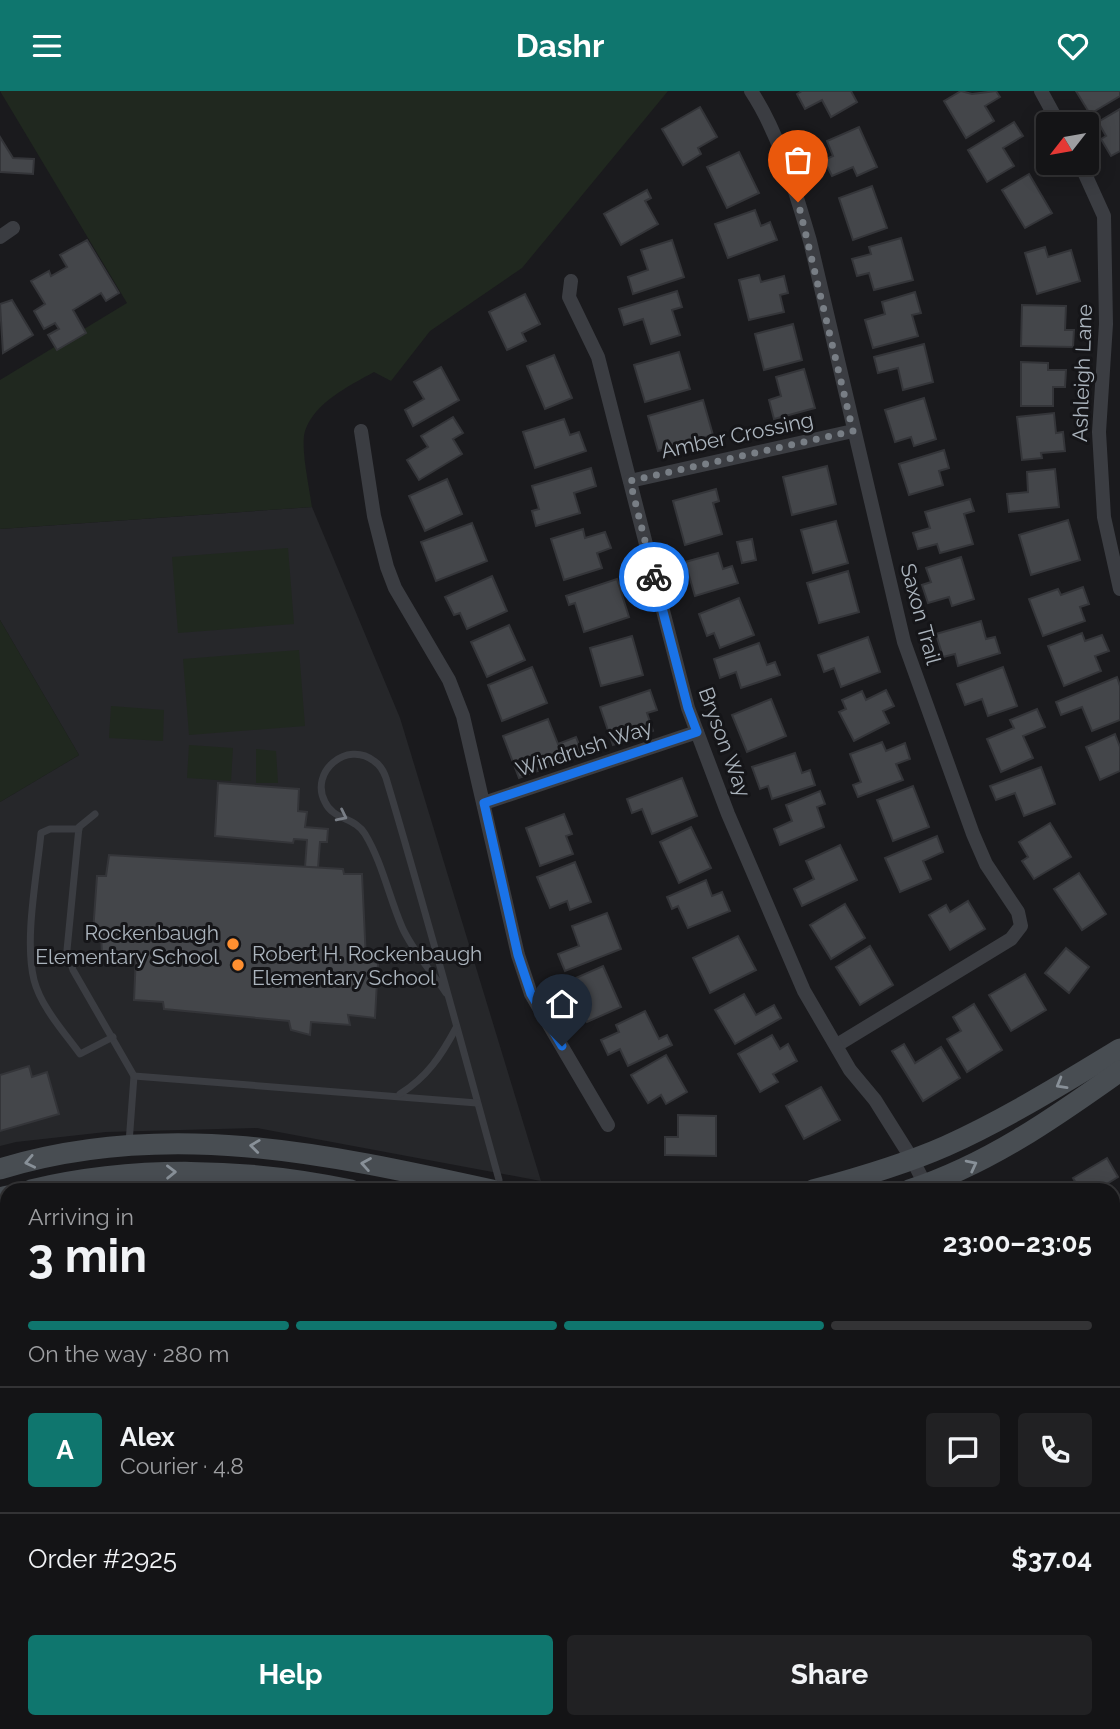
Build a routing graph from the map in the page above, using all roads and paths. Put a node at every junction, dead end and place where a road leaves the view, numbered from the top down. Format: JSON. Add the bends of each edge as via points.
{"nodes":[{"id":1,"x":751,"y":91,"type":"edge"},
{"id":2,"x":1041,"y":91,"type":"edge"},
{"id":3,"x":1052,"y":112,"type":"edge"},
{"id":4,"x":1085,"y":175,"type":"edge"},
{"id":5,"x":13,"y":228,"type":"dead end"},
{"id":6,"x":1120,"y":233,"type":"edge"},
{"id":7,"x":0,"y":237,"type":"edge"},
{"id":8,"x":1104,"y":242,"type":"junction"},
{"id":9,"x":572,"y":281,"type":"dead end"},
{"id":10,"x":361,"y":431,"type":"dead end"},
{"id":11,"x":853,"y":431,"type":"junction"},
{"id":12,"x":630,"y":481,"type":"junction"},
{"id":13,"x":1120,"y":589,"type":"edge"},
{"id":14,"x":697,"y":732,"type":"junction"},
{"id":15,"x":484,"y":803,"type":"junction"},
{"id":16,"x":95,"y":814,"type":"dead end"},
{"id":17,"x":79,"y":829,"type":"junction"},
{"id":18,"x":446,"y":993,"type":"junction"},
{"id":19,"x":456,"y":1028,"type":"junction"},
{"id":20,"x":113,"y":1037,"type":"junction"},
{"id":21,"x":837,"y":1045,"type":"junction"},
{"id":22,"x":1120,"y":1049,"type":"edge"},
{"id":23,"x":1120,"y":1071,"type":"edge"},
{"id":24,"x":134,"y":1076,"type":"junction"},
{"id":25,"x":400,"y":1094,"type":"junction"},
{"id":26,"x":477,"y":1103,"type":"junction"},
{"id":27,"x":608,"y":1125,"type":"dead end"},
{"id":28,"x":129,"y":1144,"type":"junction"},
{"id":29,"x":323,"y":1156,"type":"junction"},
{"id":30,"x":912,"y":1159,"type":"junction"},
{"id":31,"x":0,"y":1169,"type":"edge"},
{"id":32,"x":130,"y":1174,"type":"junction"},
{"id":33,"x":74,"y":1183,"type":"edge"},
{"id":34,"x":284,"y":1183,"type":"edge"},
{"id":35,"x":320,"y":1183,"type":"edge"},
{"id":36,"x":457,"y":1183,"type":"edge"},
{"id":37,"x":499,"y":1183,"type":"edge"},
{"id":38,"x":835,"y":1183,"type":"edge"},
{"id":39,"x":919,"y":1183,"type":"edge"},
{"id":40,"x":931,"y":1183,"type":"edge"}],
"edges":[{"from":1,"to":11,"type":"street","name":"Saxon Trail","via":[[796,195]]},
{"from":2,"to":3,"type":"street"},
{"from":4,"to":8,"type":"street","name":"Ashleigh Lane","via":[[1104,216]]},
{"from":5,"to":7,"type":"street"},
{"from":6,"to":8,"type":"street"},
{"from":8,"to":13,"type":"street","name":"Ashleigh Lane","via":[[1106,324],[1098,432],[1104,517]]},
{"from":9,"to":12,"type":"street","name":"Bryson Way","via":[[569,297],[598,357]]},
{"from":10,"to":15,"type":"street","via":[[387,567],[450,680]]},
{"from":11,"to":12,"type":"street","name":"Amber Crossing"},
{"from":11,"to":21,"type":"street","name":"Saxon Trail","via":[[904,642],[973,834],[986,864],[1018,912],[1021,926],[1011,939]]},
{"from":12,"to":14,"type":"street","name":"Bryson Way"},
{"from":14,"to":15,"type":"street","name":"Windrush Way"},
{"from":14,"to":21,"type":"street","name":"Bryson Way","via":[[777,934]]},
{"from":15,"to":27,"type":"street","via":[[531,994]]},
{"from":16,"to":17,"type":"lane"},
{"from":17,"to":20,"type":"lane","via":[[66,950]]},
{"from":17,"to":20,"type":"lane","via":[[50,829],[41,834],[32,942],[34,981],[52,1017],[80,1054]]},
{"from":18,"to":18,"type":"lane","one_way":true,"via":[[381,767],[363,755],[333,761],[321,780],[324,802],[366,834],[403,930]]},
{"from":18,"to":19,"type":"lane"},
{"from":19,"to":25,"type":"lane","via":[[421,1080]]},
{"from":19,"to":26,"type":"lane"},
{"from":20,"to":24,"type":"lane"},
{"from":21,"to":30,"type":"street","name":"Bryson Way"},
{"from":22,"to":30,"type":"street","one_way":true,"via":[[984,1128]]},
{"from":40,"to":23,"type":"street","one_way":true,"via":[[1011,1144]]},
{"from":24,"to":25,"type":"lane"},
{"from":24,"to":28,"type":"lane"},
{"from":25,"to":26,"type":"lane"},
{"from":26,"to":37,"type":"lane"},
{"from":29,"to":28,"type":"street","one_way":true,"via":[[250,1145]]},
{"from":28,"to":31,"type":"street","one_way":true},
{"from":28,"to":32,"type":"street"},
{"from":29,"to":35,"type":"street"},
{"from":36,"to":29,"type":"street","one_way":true},
{"from":30,"to":38,"type":"street"},
{"from":30,"to":39,"type":"street","name":"Bryson Way"},
{"from":32,"to":33,"type":"street"},
{"from":32,"to":34,"type":"street","one_way":true,"via":[[174,1171]]}]}
